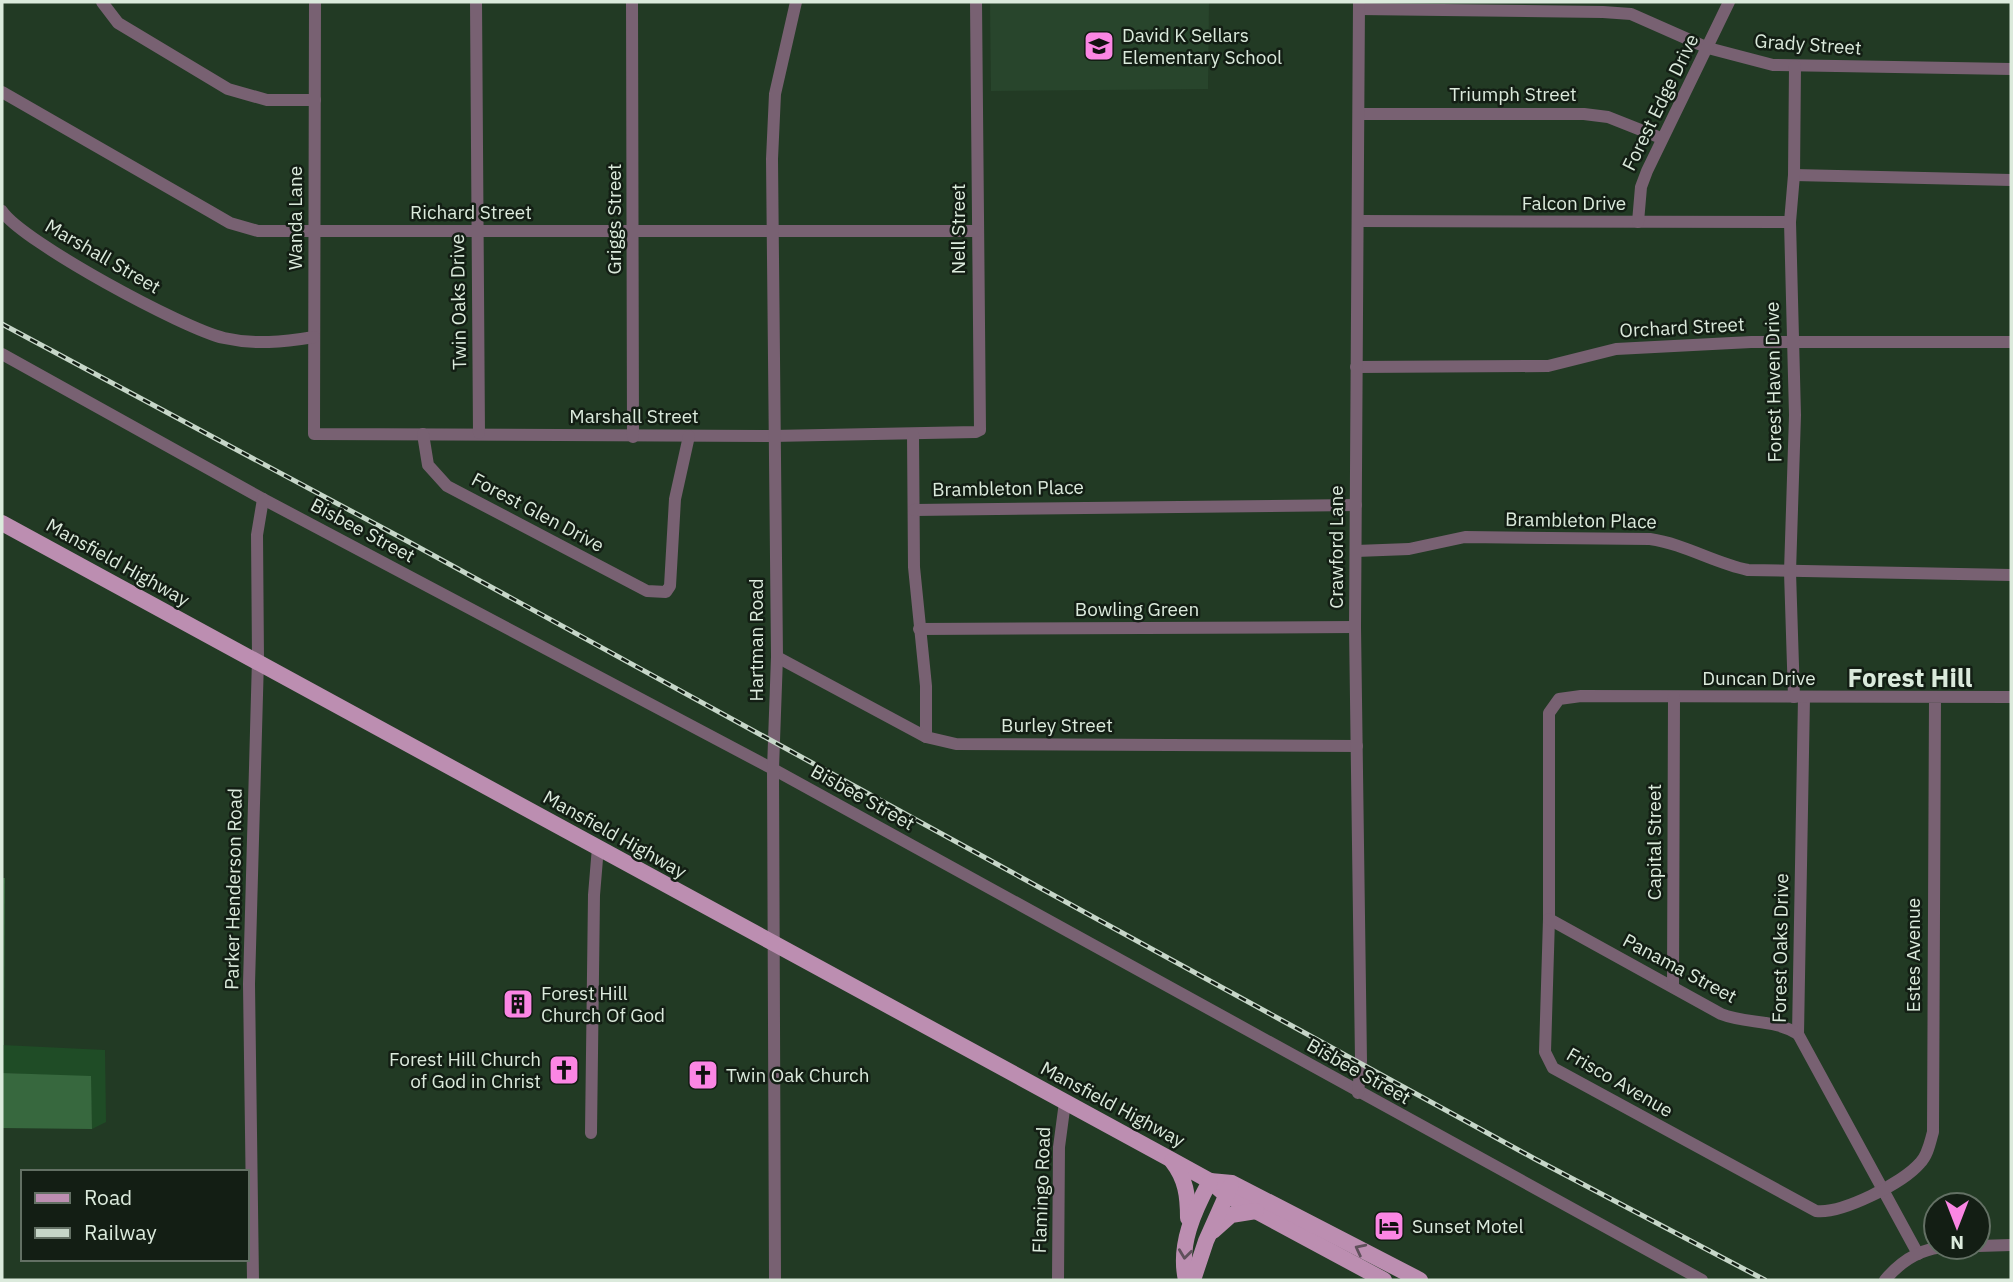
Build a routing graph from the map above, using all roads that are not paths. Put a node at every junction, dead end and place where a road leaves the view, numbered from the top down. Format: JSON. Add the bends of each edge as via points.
{"nodes":[{"id":1,"x":102,"y":2,"type":"edge"},
{"id":2,"x":315,"y":2,"type":"edge"},
{"id":3,"x":476,"y":2,"type":"edge"},
{"id":4,"x":632,"y":2,"type":"edge"},
{"id":5,"x":796,"y":2,"type":"edge"},
{"id":6,"x":976,"y":2,"type":"edge"},
{"id":7,"x":1729,"y":2,"type":"edge"},
{"id":8,"x":1359,"y":5,"type":"edge"},
{"id":9,"x":1708,"y":48,"type":"junction"},
{"id":10,"x":1795,"y":66,"type":"junction"},
{"id":11,"x":2011,"y":69,"type":"edge"},
{"id":12,"x":2,"y":92,"type":"edge"},
{"id":13,"x":315,"y":100,"type":"junction"},
{"id":14,"x":1359,"y":114,"type":"junction"},
{"id":15,"x":1661,"y":138,"type":"junction"},
{"id":16,"x":1794,"y":175,"type":"junction"},
{"id":17,"x":2011,"y":180,"type":"edge"},
{"id":18,"x":2,"y":211,"type":"edge"},
{"id":19,"x":1358,"y":221,"type":"junction"},
{"id":20,"x":1638,"y":222,"type":"junction"},
{"id":21,"x":1790,"y":222,"type":"junction"},
{"id":22,"x":634,"y":230,"type":"junction"},
{"id":23,"x":775,"y":230,"type":"junction"},
{"id":24,"x":978,"y":230,"type":"junction"},
{"id":25,"x":476,"y":232,"type":"junction"},
{"id":26,"x":314,"y":233,"type":"junction"},
{"id":27,"x":314,"y":337,"type":"junction"},
{"id":28,"x":1793,"y":342,"type":"junction"},
{"id":29,"x":2011,"y":342,"type":"edge"},
{"id":30,"x":2,"y":355,"type":"edge"},
{"id":31,"x":1356,"y":367,"type":"junction"},
{"id":32,"x":480,"y":433,"type":"junction"},
{"id":33,"x":954,"y":433,"type":"joint"},
{"id":34,"x":314,"y":434,"type":"joint"},
{"id":35,"x":423,"y":434,"type":"junction"},
{"id":36,"x":913,"y":434,"type":"junction"},
{"id":37,"x":689,"y":436,"type":"junction"},
{"id":38,"x":772,"y":436,"type":"junction"},
{"id":39,"x":634,"y":437,"type":"junction"},
{"id":40,"x":263,"y":499,"type":"junction"},
{"id":41,"x":1356,"y":505,"type":"junction"},
{"id":42,"x":914,"y":510,"type":"junction"},
{"id":43,"x":2,"y":523,"type":"edge"},
{"id":44,"x":1356,"y":551,"type":"junction"},
{"id":45,"x":1790,"y":572,"type":"junction"},
{"id":46,"x":2011,"y":575,"type":"edge"},
{"id":47,"x":1355,"y":627,"type":"junction"},
{"id":48,"x":919,"y":629,"type":"junction"},
{"id":49,"x":778,"y":657,"type":"junction"},
{"id":50,"x":258,"y":659,"type":"junction"},
{"id":51,"x":2011,"y":696,"type":"edge"},
{"id":52,"x":1674,"y":697,"type":"junction"},
{"id":53,"x":1799,"y":697,"type":"junction"},
{"id":54,"x":1935,"y":697,"type":"junction"},
{"id":55,"x":1552,"y":705,"type":"joint"},
{"id":56,"x":926,"y":737,"type":"junction"},
{"id":57,"x":1357,"y":746,"type":"junction"},
{"id":58,"x":773,"y":769,"type":"junction"},
{"id":59,"x":598,"y":847,"type":"junction"},
{"id":60,"x":1549,"y":919,"type":"junction"},
{"id":61,"x":774,"y":944,"type":"junction"},
{"id":62,"x":1673,"y":987,"type":"junction"},
{"id":63,"x":1798,"y":1034,"type":"junction"},
{"id":64,"x":1358,"y":1093,"type":"junction"},
{"id":65,"x":1065,"y":1102,"type":"junction"},
{"id":66,"x":591,"y":1133,"type":"dead end"},
{"id":67,"x":1170,"y":1159,"type":"junction"},
{"id":68,"x":1210,"y":1181,"type":"junction"},
{"id":69,"x":1229,"y":1189,"type":"junction"},
{"id":70,"x":1882,"y":1190,"type":"junction"},
{"id":71,"x":1256,"y":1211,"type":"junction"},
{"id":72,"x":1188,"y":1228,"type":"junction"},
{"id":73,"x":1206,"y":1241,"type":"junction"},
{"id":74,"x":2011,"y":1245,"type":"edge"},
{"id":75,"x":1992,"y":1246,"type":"edge"},
{"id":76,"x":1922,"y":1252,"type":"edge"},
{"id":77,"x":1918,"y":1254,"type":"junction"},
{"id":78,"x":250,"y":1255,"type":"edge"},
{"id":79,"x":1892,"y":1278,"type":"edge"},
{"id":80,"x":253,"y":1280,"type":"edge"},
{"id":81,"x":775,"y":1280,"type":"edge"},
{"id":82,"x":1058,"y":1280,"type":"edge"},
{"id":83,"x":1186,"y":1280,"type":"edge"},
{"id":84,"x":1193,"y":1280,"type":"edge"},
{"id":85,"x":1384,"y":1280,"type":"edge"},
{"id":86,"x":1420,"y":1280,"type":"edge"},
{"id":87,"x":1702,"y":1280,"type":"edge"}],
"edges":[{"from":1,"to":13,"type":"street","via":[[118,23],[228,89],[267,100]]},
{"from":2,"to":13,"type":"street","name":"Wanda Lane"},
{"from":3,"to":25,"type":"street","name":"Twin Oaks Drive"},
{"from":4,"to":22,"type":"street","name":"Griggs Street"},
{"from":5,"to":23,"type":"street","name":"Hartman Road","via":[[775,94]]},
{"from":6,"to":24,"type":"street","name":"Nell Street"},
{"from":7,"to":9,"type":"street","name":"Forest Edge Drive"},
{"from":8,"to":9,"type":"street","name":"Grady Street","via":[[1631,14]]},
{"from":8,"to":14,"type":"street","name":"Crawford Lane"},
{"from":9,"to":10,"type":"street","name":"Grady Street","via":[[1749,61]]},
{"from":9,"to":15,"type":"street","name":"Forest Edge Drive"},
{"from":10,"to":11,"type":"street","name":"Grady Street"},
{"from":10,"to":16,"type":"street","name":"Forest Haven Drive"},
{"from":12,"to":26,"type":"street","name":"Richard Street","via":[[230,223],[258,231]]},
{"from":13,"to":26,"type":"street","name":"Wanda Lane"},
{"from":14,"to":15,"type":"street","name":"Triumph Street","via":[[1584,114],[1608,117]]},
{"from":14,"to":19,"type":"street","name":"Crawford Lane"},
{"from":15,"to":20,"type":"street","name":"Forest Edge Drive","via":[[1641,187]]},
{"from":16,"to":17,"type":"street"},
{"from":16,"to":21,"type":"street","name":"Forest Haven Drive"},
{"from":18,"to":27,"type":"street","name":"Marshall Street","via":[[15,227],[181,324],[256,344]]},
{"from":19,"to":20,"type":"street","name":"Falcon Drive"},
{"from":19,"to":31,"type":"street","name":"Crawford Lane"},
{"from":20,"to":21,"type":"street","name":"Falcon Drive"},
{"from":21,"to":28,"type":"street","name":"Forest Haven Drive"},
{"from":22,"to":23,"type":"street","name":"Richard Street"},
{"from":22,"to":25,"type":"street","name":"Richard Street"},
{"from":22,"to":39,"type":"street","name":"Griggs Street"},
{"from":23,"to":24,"type":"street","name":"Richard Street"},
{"from":23,"to":38,"type":"street","name":"Hartman Road"},
{"from":24,"to":33,"type":"street","name":"Nell Street","via":[[981,421],[976,432]]},
{"from":25,"to":26,"type":"street","name":"Richard Street"},
{"from":25,"to":32,"type":"street","name":"Twin Oaks Drive"},
{"from":26,"to":27,"type":"street","name":"Wanda Lane"},
{"from":27,"to":34,"type":"street","name":"Wanda Lane"},
{"from":28,"to":29,"type":"street","name":"Orchard Street"},
{"from":28,"to":31,"type":"street","name":"Orchard Street","via":[[1616,349],[1548,366]]},
{"from":28,"to":45,"type":"street","name":"Forest Haven Drive"},
{"from":30,"to":40,"type":"street","name":"Bisbee Street"},
{"from":31,"to":41,"type":"street","name":"Crawford Lane"},
{"from":32,"to":35,"type":"street","name":"Marshall Street"},
{"from":32,"to":39,"type":"street","name":"Marshall Street"},
{"from":33,"to":36,"type":"street","name":"Marshall Street"},
{"from":34,"to":35,"type":"street","name":"Marshall Street"},
{"from":35,"to":37,"type":"street","name":"Forest Glen Drive","via":[[428,465],[447,486],[647,591],[666,592],[675,499]]},
{"from":36,"to":38,"type":"street","name":"Marshall Street"},
{"from":36,"to":42,"type":"street"},
{"from":37,"to":38,"type":"street","name":"Marshall Street"},
{"from":37,"to":39,"type":"street","name":"Marshall Street"},
{"from":38,"to":49,"type":"street","name":"Hartman Road"},
{"from":40,"to":50,"type":"street","name":"Parker Henderson Road","via":[[257,535]]},
{"from":40,"to":58,"type":"street","name":"Bisbee Street"},
{"from":41,"to":42,"type":"street","name":"Brambleton Place"},
{"from":41,"to":44,"type":"street","name":"Crawford Lane"},
{"from":42,"to":48,"type":"street"},
{"from":43,"to":50,"type":"main road","name":"Mansfield Highway"},
{"from":44,"to":45,"type":"street","name":"Brambleton Place","via":[[1409,549],[1465,537],[1650,539],[1675,543],[1723,565]]},
{"from":44,"to":47,"type":"street","name":"Crawford Lane"},
{"from":45,"to":46,"type":"street","name":"Brambleton Place"},
{"from":45,"to":53,"type":"street","name":"Forest Haven Drive"},
{"from":47,"to":48,"type":"street","name":"Bowling Green"},
{"from":47,"to":57,"type":"street","name":"Crawford Lane"},
{"from":48,"to":56,"type":"street"},
{"from":49,"to":56,"type":"street","name":"Burley Street"},
{"from":49,"to":58,"type":"street","name":"Hartman Road"},
{"from":50,"to":59,"type":"main road","name":"Mansfield Highway"},
{"from":50,"to":78,"type":"street","name":"Parker Henderson Road","via":[[249,984]]},
{"from":51,"to":54,"type":"street","name":"Duncan Drive"},
{"from":52,"to":53,"type":"street","name":"Duncan Drive"},
{"from":52,"to":55,"type":"street","name":"Duncan Drive","via":[[1569,696]]},
{"from":52,"to":62,"type":"street","name":"Capital Street"},
{"from":53,"to":54,"type":"street","name":"Duncan Drive"},
{"from":53,"to":63,"type":"street","name":"Forest Oaks Drive"},
{"from":54,"to":70,"type":"street","name":"Estes Avenue","via":[[1933,1132],[1919,1165]]},
{"from":55,"to":60,"type":"street","name":"Frisco Avenue"},
{"from":56,"to":57,"type":"street","name":"Burley Street","via":[[956,744]]},
{"from":57,"to":64,"type":"street","name":"Crawford Lane"},
{"from":58,"to":61,"type":"street","name":"Hartman Road"},
{"from":58,"to":64,"type":"street","name":"Bisbee Street"},
{"from":59,"to":61,"type":"main road","name":"Mansfield Highway"},
{"from":59,"to":66,"type":"street"},
{"from":60,"to":62,"type":"street","name":"Panama Street"},
{"from":60,"to":70,"type":"street","name":"Frisco Avenue","via":[[1545,1052],[1557,1072],[1816,1211],[1828,1212]]},
{"from":61,"to":65,"type":"main road","name":"Mansfield Highway"},
{"from":61,"to":81,"type":"street","name":"Hartman Road"},
{"from":62,"to":63,"type":"street","name":"Panama Street","via":[[1731,1018],[1776,1024]]},
{"from":63,"to":70,"type":"street","name":"Forest Oaks Drive"},
{"from":64,"to":87,"type":"street","name":"Bisbee Street"},
{"from":65,"to":67,"type":"main road","name":"Mansfield Highway"},
{"from":65,"to":82,"type":"street","name":"Flamingo Road","via":[[1059,1147]]},
{"from":67,"to":68,"type":"main road","name":"Mansfield Highway"},
{"from":67,"to":72,"type":"main road","via":[[1187,1190]]},
{"from":68,"to":69,"type":"main road","name":"Mansfield Highway"},
{"from":68,"to":72,"type":"main road"},
{"from":69,"to":71,"type":"main road","name":"Mansfield Highway"},
{"from":69,"to":73,"type":"main road"},
{"from":86,"to":69,"type":"main road","name":"Mansfield Highway","one_way":true},
{"from":70,"to":77,"type":"street","name":"Forest Oaks Drive"},
{"from":71,"to":73,"type":"main road","via":[[1230,1216]]},
{"from":71,"to":85,"type":"main road","name":"Mansfield Highway"},
{"from":72,"to":83,"type":"main road","one_way":true},
{"from":73,"to":84,"type":"main road"},
{"from":74,"to":75,"type":"street"},
{"from":76,"to":77,"type":"street"},
{"from":77,"to":79,"type":"street"},
{"from":78,"to":80,"type":"street","name":"Parker Henderson Road"}]}
